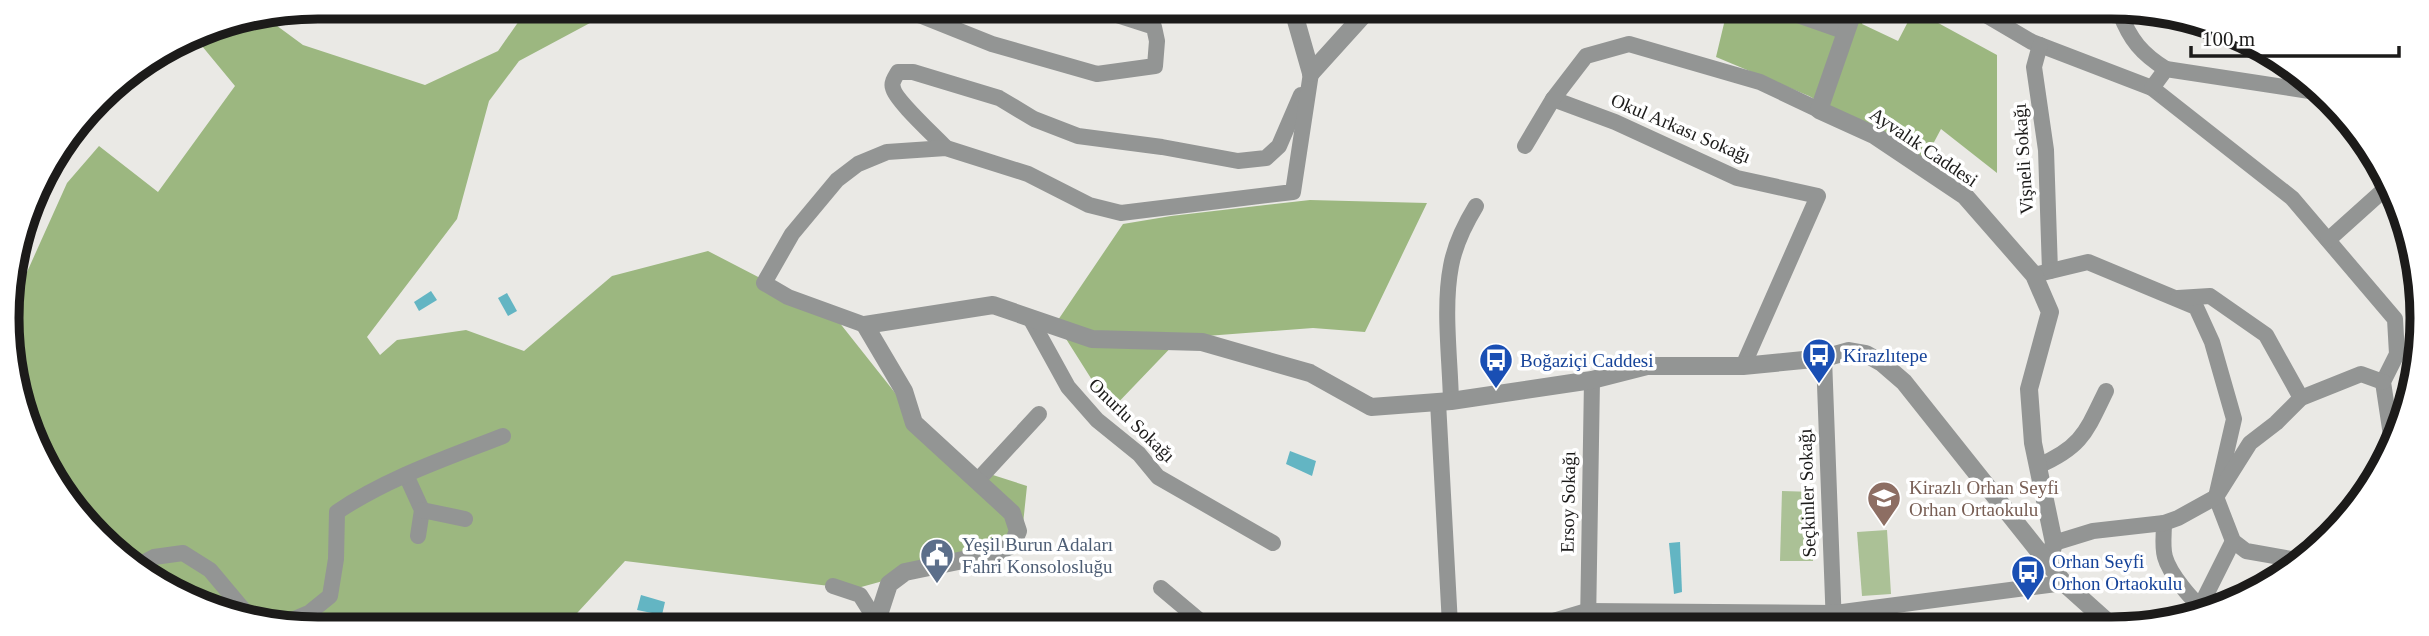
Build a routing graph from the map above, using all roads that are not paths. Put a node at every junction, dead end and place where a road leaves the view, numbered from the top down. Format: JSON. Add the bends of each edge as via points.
{"nodes":[{"id":1,"x":930,"y":19,"type":"edge"},
{"id":2,"x":1129,"y":19,"type":"edge"},
{"id":3,"x":1296,"y":19,"type":"edge"},
{"id":4,"x":1360,"y":19,"type":"edge"},
{"id":5,"x":1809,"y":19,"type":"edge"},
{"id":6,"x":1851,"y":19,"type":"edge"},
{"id":7,"x":1994,"y":19,"type":"edge"},
{"id":8,"x":2123,"y":20,"type":"edge"},
{"id":9,"x":1846,"y":32,"type":"junction"},
{"id":10,"x":2040,"y":45,"type":"junction"},
{"id":11,"x":2166,"y":69,"type":"junction"},
{"id":12,"x":1311,"y":73,"type":"junction"},
{"id":13,"x":2152,"y":88,"type":"junction"},
{"id":14,"x":2305,"y":90,"type":"edge"},
{"id":15,"x":1553,"y":99,"type":"junction"},
{"id":16,"x":1819,"y":110,"type":"junction"},
{"id":17,"x":1525,"y":146,"type":"dead end"},
{"id":18,"x":946,"y":148,"type":"junction"},
{"id":19,"x":2382,"y":192,"type":"edge"},
{"id":20,"x":1476,"y":206,"type":"dead end"},
{"id":21,"x":2328,"y":240,"type":"junction"},
{"id":22,"x":2042,"y":273,"type":"junction"},
{"id":23,"x":2174,"y":298,"type":"junction"},
{"id":24,"x":1030,"y":317,"type":"junction"},
{"id":25,"x":865,"y":325,"type":"junction"},
{"id":26,"x":1824,"y":358,"type":"junction"},
{"id":27,"x":1743,"y":366,"type":"junction"},
{"id":28,"x":1592,"y":380,"type":"junction"},
{"id":29,"x":2383,"y":382,"type":"junction"},
{"id":30,"x":2106,"y":391,"type":"dead end"},
{"id":31,"x":2301,"y":398,"type":"junction"},
{"id":32,"x":1445,"y":402,"type":"junction"},
{"id":33,"x":1039,"y":414,"type":"dead end"},
{"id":34,"x":2390,"y":426,"type":"edge"},
{"id":35,"x":503,"y":436,"type":"dead end"},
{"id":36,"x":2038,"y":466,"type":"junction"},
{"id":37,"x":406,"y":475,"type":"junction"},
{"id":38,"x":978,"y":480,"type":"junction"},
{"id":39,"x":2216,"y":497,"type":"junction"},
{"id":40,"x":422,"y":510,"type":"junction"},
{"id":41,"x":465,"y":519,"type":"dead end"},
{"id":42,"x":2164,"y":523,"type":"junction"},
{"id":43,"x":418,"y":536,"type":"dead end"},
{"id":44,"x":2233,"y":541,"type":"junction"},
{"id":45,"x":1273,"y":543,"type":"dead end"},
{"id":46,"x":2054,"y":544,"type":"junction"},
{"id":47,"x":2288,"y":558,"type":"edge"},
{"id":48,"x":145,"y":561,"type":"edge"},
{"id":49,"x":2048,"y":564,"type":"junction"},
{"id":50,"x":2064,"y":583,"type":"junction"},
{"id":51,"x":833,"y":586,"type":"dead end"},
{"id":52,"x":1161,"y":588,"type":"dead end"},
{"id":53,"x":2206,"y":601,"type":"edge"},
{"id":54,"x":2199,"y":604,"type":"edge"},
{"id":55,"x":241,"y":607,"type":"edge"},
{"id":56,"x":301,"y":616,"type":"edge"},
{"id":57,"x":876,"y":617,"type":"edge"},
{"id":58,"x":882,"y":617,"type":"edge"},
{"id":59,"x":1195,"y":617,"type":"edge"},
{"id":60,"x":1450,"y":617,"type":"edge"},
{"id":61,"x":1588,"y":617,"type":"edge"},
{"id":62,"x":1834,"y":617,"type":"edge"},
{"id":63,"x":1847,"y":617,"type":"edge"},
{"id":64,"x":2102,"y":617,"type":"edge"}],
"edges":[{"from":1,"to":2,"type":"street","via":[[992,44],[1097,74],[1155,66],[1154,27]]},
{"from":3,"to":12,"type":"street"},
{"from":4,"to":12,"type":"street"},
{"from":5,"to":9,"type":"street"},
{"from":6,"to":9,"type":"street"},
{"from":7,"to":10,"type":"street"},
{"from":8,"to":11,"type":"street","via":[[2144,55]]},
{"from":9,"to":16,"type":"street"},
{"from":10,"to":13,"type":"street"},
{"from":10,"to":22,"type":"street","name":"Vişneli Sokağı","via":[[2034,67],[2046,150]]},
{"from":11,"to":13,"type":"street"},
{"from":11,"to":14,"type":"street"},
{"from":12,"to":18,"type":"street","via":[[1293,192],[1121,213],[1089,205],[1028,174]]},
{"from":12,"to":18,"type":"street","via":[[1279,146],[1266,158],[1238,161],[1078,136],[1034,119],[999,98],[913,72],[898,72],[892,88],[898,98]]},
{"from":13,"to":21,"type":"street","via":[[2292,198]]},
{"from":15,"to":16,"type":"street","via":[[1586,56],[1629,44],[1760,82]]},
{"from":15,"to":17,"type":"street"},
{"from":15,"to":27,"type":"street","name":"Okul Arkası Sokağı","via":[[1737,178],[1818,196]]},
{"from":16,"to":22,"type":"street","name":"Ayvalık Caddesi","via":[[1874,135],[1965,197]]},
{"from":18,"to":25,"type":"street","via":[[887,152],[858,164],[837,180],[792,234],[764,283],[788,297]]},
{"from":19,"to":21,"type":"street"},
{"from":20,"to":32,"type":"street","via":[[1451,264]]},
{"from":21,"to":29,"type":"street","via":[[2395,319],[2397,354]]},
{"from":22,"to":23,"type":"street","via":[[2088,262]]},
{"from":22,"to":36,"type":"street","name":"Ayvalık Caddesi","via":[[2050,312],[2029,389]]},
{"from":23,"to":31,"type":"street","via":[[2210,296],[2266,335]]},
{"from":23,"to":39,"type":"street","via":[[2196,307],[2212,342],[2234,419]]},
{"from":24,"to":25,"type":"street","via":[[993,305]]},
{"from":24,"to":32,"type":"street","via":[[1091,338],[1202,342],[1310,373],[1371,407]]},
{"from":24,"to":45,"type":"street","name":"Onurlu Sokağı","via":[[1068,387],[1158,477]]},
{"from":25,"to":38,"type":"street","via":[[904,391],[914,424]]},
{"from":26,"to":27,"type":"street"},
{"from":26,"to":49,"type":"street","via":[[1849,351],[1867,355],[1904,382]]},
{"from":26,"to":62,"type":"street","name":"Seçkinler Sokağı"},
{"from":27,"to":28,"type":"street","via":[[1647,366]]},
{"from":28,"to":32,"type":"street"},
{"from":28,"to":61,"type":"street","name":"Ersoy Sokağı"},
{"from":29,"to":31,"type":"street","via":[[2361,374]]},
{"from":29,"to":34,"type":"street"},
{"from":30,"to":36,"type":"street","via":[[2079,441],[2062,456]]},
{"from":31,"to":39,"type":"street","via":[[2250,443]]},
{"from":32,"to":60,"type":"street"},
{"from":33,"to":38,"type":"street"},
{"from":35,"to":37,"type":"street"},
{"from":36,"to":46,"type":"street","name":"Ayvalık Caddesi"},
{"from":37,"to":40,"type":"street"},
{"from":37,"to":56,"type":"street","via":[[337,512],[330,596]]},
{"from":38,"to":58,"type":"street","via":[[1012,513],[1018,530],[1012,545],[992,554],[905,572],[889,584]]},
{"from":39,"to":42,"type":"street"},
{"from":39,"to":44,"type":"street"},
{"from":40,"to":41,"type":"street"},
{"from":40,"to":43,"type":"street"},
{"from":42,"to":46,"type":"street","via":[[2093,531]]},
{"from":42,"to":54,"type":"street","via":[[2165,558],[2179,583]]},
{"from":44,"to":47,"type":"street","via":[[2246,551]]},
{"from":44,"to":53,"type":"street"},
{"from":46,"to":49,"type":"street","name":"Ayvalık Caddesi"},
{"from":48,"to":55,"type":"street","via":[[183,553],[210,570]]},
{"from":49,"to":50,"type":"street"},
{"from":50,"to":63,"type":"street"},
{"from":50,"to":64,"type":"street"},
{"from":51,"to":57,"type":"street","via":[[860,596]]},
{"from":52,"to":59,"type":"street"}]}
